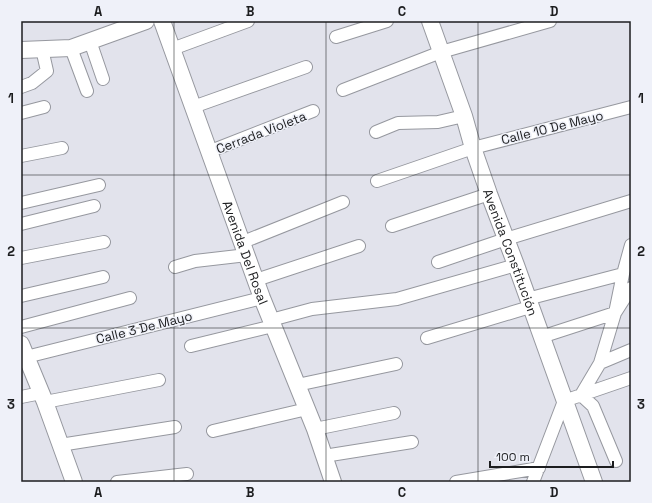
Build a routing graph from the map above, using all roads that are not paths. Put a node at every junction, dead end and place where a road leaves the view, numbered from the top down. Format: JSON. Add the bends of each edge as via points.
{"nodes":[{"id":1,"x":146,"y":21,"type":"edge"},
{"id":2,"x":162,"y":21,"type":"edge"},
{"id":3,"x":248,"y":21,"type":"edge"},
{"id":4,"x":387,"y":21,"type":"edge"},
{"id":5,"x":430,"y":21,"type":"edge"},
{"id":6,"x":550,"y":21,"type":"edge"},
{"id":7,"x":336,"y":37,"type":"dead end"},
{"id":8,"x":90,"y":41,"type":"junction"},
{"id":9,"x":71,"y":48,"type":"junction"},
{"id":10,"x":42,"y":49,"type":"junction"},
{"id":11,"x":172,"y":49,"type":"junction"},
{"id":12,"x":21,"y":50,"type":"edge"},
{"id":13,"x":441,"y":52,"type":"junction"},
{"id":14,"x":306,"y":67,"type":"dead end"},
{"id":15,"x":103,"y":79,"type":"dead end"},
{"id":16,"x":21,"y":87,"type":"edge"},
{"id":17,"x":342,"y":90,"type":"dead end"},
{"id":18,"x":86,"y":91,"type":"dead end"},
{"id":19,"x":44,"y":107,"type":"dead end"},
{"id":20,"x":193,"y":107,"type":"junction"},
{"id":21,"x":631,"y":107,"type":"edge"},
{"id":22,"x":21,"y":112,"type":"edge"},
{"id":23,"x":313,"y":112,"type":"dead end"},
{"id":24,"x":464,"y":116,"type":"junction"},
{"id":25,"x":376,"y":132,"type":"dead end"},
{"id":26,"x":62,"y":148,"type":"dead end"},
{"id":27,"x":473,"y":148,"type":"junction"},
{"id":28,"x":208,"y":152,"type":"junction"},
{"id":29,"x":21,"y":156,"type":"edge"},
{"id":30,"x":378,"y":181,"type":"dead end"},
{"id":31,"x":99,"y":185,"type":"dead end"},
{"id":32,"x":489,"y":194,"type":"junction"},
{"id":33,"x":631,"y":201,"type":"edge"},
{"id":34,"x":343,"y":202,"type":"dead end"},
{"id":35,"x":21,"y":203,"type":"edge"},
{"id":36,"x":94,"y":206,"type":"dead end"},
{"id":37,"x":21,"y":224,"type":"edge"},
{"id":38,"x":392,"y":226,"type":"dead end"},
{"id":39,"x":506,"y":239,"type":"junction"},
{"id":40,"x":104,"y":242,"type":"dead end"},
{"id":41,"x":631,"y":245,"type":"edge"},
{"id":42,"x":359,"y":246,"type":"dead end"},
{"id":43,"x":245,"y":248,"type":"junction"},
{"id":44,"x":21,"y":258,"type":"edge"},
{"id":45,"x":438,"y":262,"type":"dead end"},
{"id":46,"x":516,"y":264,"type":"junction"},
{"id":47,"x":175,"y":267,"type":"dead end"},
{"id":48,"x":623,"y":274,"type":"junction"},
{"id":49,"x":103,"y":277,"type":"dead end"},
{"id":50,"x":256,"y":280,"type":"junction"},
{"id":51,"x":631,"y":288,"type":"edge"},
{"id":52,"x":21,"y":296,"type":"edge"},
{"id":53,"x":130,"y":298,"type":"dead end"},
{"id":54,"x":262,"y":298,"type":"junction"},
{"id":55,"x":529,"y":303,"type":"junction"},
{"id":56,"x":615,"y":313,"type":"junction"},
{"id":57,"x":272,"y":323,"type":"junction"},
{"id":58,"x":21,"y":327,"type":"edge"},
{"id":59,"x":541,"y":337,"type":"junction"},
{"id":60,"x":427,"y":338,"type":"dead end"},
{"id":61,"x":191,"y":346,"type":"dead end"},
{"id":62,"x":23,"y":349,"type":"edge"},
{"id":63,"x":631,"y":350,"type":"edge"},
{"id":64,"x":600,"y":363,"type":"junction"},
{"id":65,"x":396,"y":364,"type":"dead end"},
{"id":66,"x":631,"y":378,"type":"edge"},
{"id":67,"x":159,"y":380,"type":"dead end"},
{"id":68,"x":297,"y":385,"type":"junction"},
{"id":69,"x":581,"y":395,"type":"junction"},
{"id":70,"x":21,"y":397,"type":"edge"},
{"id":71,"x":43,"y":398,"type":"junction"},
{"id":72,"x":564,"y":401,"type":"junction"},
{"id":73,"x":307,"y":409,"type":"junction"},
{"id":74,"x":394,"y":413,"type":"dead end"},
{"id":75,"x":176,"y":427,"type":"dead end"},
{"id":76,"x":315,"y":429,"type":"junction"},
{"id":77,"x":213,"y":431,"type":"dead end"},
{"id":78,"x":412,"y":442,"type":"dead end"},
{"id":79,"x":60,"y":445,"type":"junction"},
{"id":80,"x":324,"y":456,"type":"junction"},
{"id":81,"x":616,"y":461,"type":"dead end"},
{"id":82,"x":539,"y":468,"type":"junction"},
{"id":83,"x":187,"y":474,"type":"dead end"},
{"id":84,"x":74,"y":482,"type":"edge"},
{"id":85,"x":116,"y":482,"type":"edge"},
{"id":86,"x":333,"y":482,"type":"edge"},
{"id":87,"x":456,"y":482,"type":"edge"},
{"id":88,"x":533,"y":482,"type":"edge"},
{"id":89,"x":594,"y":482,"type":"edge"}],
"edges":[{"from":1,"to":8,"type":"main road"},
{"from":2,"to":11,"type":"main road","name":"Avenida Del Rosal"},
{"from":3,"to":11,"type":"street"},
{"from":4,"to":7,"type":"street"},
{"from":5,"to":13,"type":"main road","name":"Avenida Constitución"},
{"from":6,"to":13,"type":"street"},
{"from":8,"to":9,"type":"main road"},
{"from":8,"to":15,"type":"street"},
{"from":9,"to":10,"type":"main road"},
{"from":9,"to":18,"type":"street"},
{"from":10,"to":12,"type":"main road"},
{"from":10,"to":16,"type":"street","via":[[47,71],[32,83]]},
{"from":11,"to":20,"type":"main road","name":"Avenida Del Rosal"},
{"from":13,"to":17,"type":"street"},
{"from":13,"to":24,"type":"main road","name":"Avenida Constitución"},
{"from":14,"to":20,"type":"street"},
{"from":19,"to":22,"type":"street"},
{"from":20,"to":28,"type":"main road","name":"Avenida Del Rosal"},
{"from":21,"to":27,"type":"street","name":"Calle 10 De Mayo"},
{"from":23,"to":28,"type":"street","name":"Cerrada Violeta"},
{"from":24,"to":25,"type":"street","via":[[438,122],[398,123]]},
{"from":24,"to":27,"type":"main road","name":"Avenida Constitución"},
{"from":26,"to":29,"type":"street"},
{"from":27,"to":30,"type":"street","name":"Calle 10 De Mayo"},
{"from":27,"to":32,"type":"main road","name":"Avenida Constitución"},
{"from":28,"to":43,"type":"main road","name":"Avenida Del Rosal"},
{"from":31,"to":35,"type":"street"},
{"from":32,"to":38,"type":"street"},
{"from":32,"to":39,"type":"main road","name":"Avenida Constitución"},
{"from":33,"to":39,"type":"street"},
{"from":34,"to":43,"type":"street"},
{"from":36,"to":37,"type":"street"},
{"from":39,"to":45,"type":"street"},
{"from":39,"to":46,"type":"main road","name":"Avenida Constitución"},
{"from":40,"to":44,"type":"street"},
{"from":41,"to":48,"type":"street"},
{"from":42,"to":50,"type":"street"},
{"from":43,"to":47,"type":"street"},
{"from":43,"to":50,"type":"main road","name":"Avenida Del Rosal"},
{"from":46,"to":55,"type":"main road","name":"Avenida Constitución"},
{"from":46,"to":57,"type":"street","via":[[397,299],[312,309]]},
{"from":48,"to":55,"type":"street"},
{"from":48,"to":56,"type":"street"},
{"from":49,"to":52,"type":"street"},
{"from":50,"to":54,"type":"main road","name":"Avenida Del Rosal"},
{"from":51,"to":56,"type":"street"},
{"from":53,"to":58,"type":"street"},
{"from":54,"to":57,"type":"main road","name":"Avenida Del Rosal"},
{"from":54,"to":62,"type":"street","name":"Calle 3 De Mayo"},
{"from":55,"to":59,"type":"main road","name":"Avenida Constitución"},
{"from":55,"to":60,"type":"street"},
{"from":56,"to":59,"type":"street"},
{"from":56,"to":64,"type":"street"},
{"from":57,"to":61,"type":"street"},
{"from":57,"to":68,"type":"main road","name":"Avenida Del Rosal"},
{"from":59,"to":72,"type":"main road","name":"Avenida Constitución"},
{"from":62,"to":71,"type":"main road"},
{"from":63,"to":64,"type":"street"},
{"from":64,"to":69,"type":"street"},
{"from":65,"to":68,"type":"street"},
{"from":66,"to":69,"type":"street"},
{"from":67,"to":71,"type":"street"},
{"from":68,"to":73,"type":"main road","name":"Avenida Del Rosal"},
{"from":69,"to":72,"type":"street"},
{"from":69,"to":81,"type":"street","via":[[593,406]]},
{"from":70,"to":71,"type":"street"},
{"from":71,"to":79,"type":"main road"},
{"from":72,"to":82,"type":"street"},
{"from":72,"to":89,"type":"main road","name":"Avenida Constitución"},
{"from":73,"to":76,"type":"main road","name":"Avenida Del Rosal"},
{"from":73,"to":77,"type":"street"},
{"from":74,"to":76,"type":"street"},
{"from":75,"to":79,"type":"street"},
{"from":76,"to":80,"type":"main road","name":"Avenida Del Rosal"},
{"from":78,"to":80,"type":"street"},
{"from":79,"to":84,"type":"main road"},
{"from":80,"to":86,"type":"main road","name":"Avenida Del Rosal"},
{"from":82,"to":87,"type":"street"},
{"from":82,"to":88,"type":"street"},
{"from":83,"to":85,"type":"street"}]}
